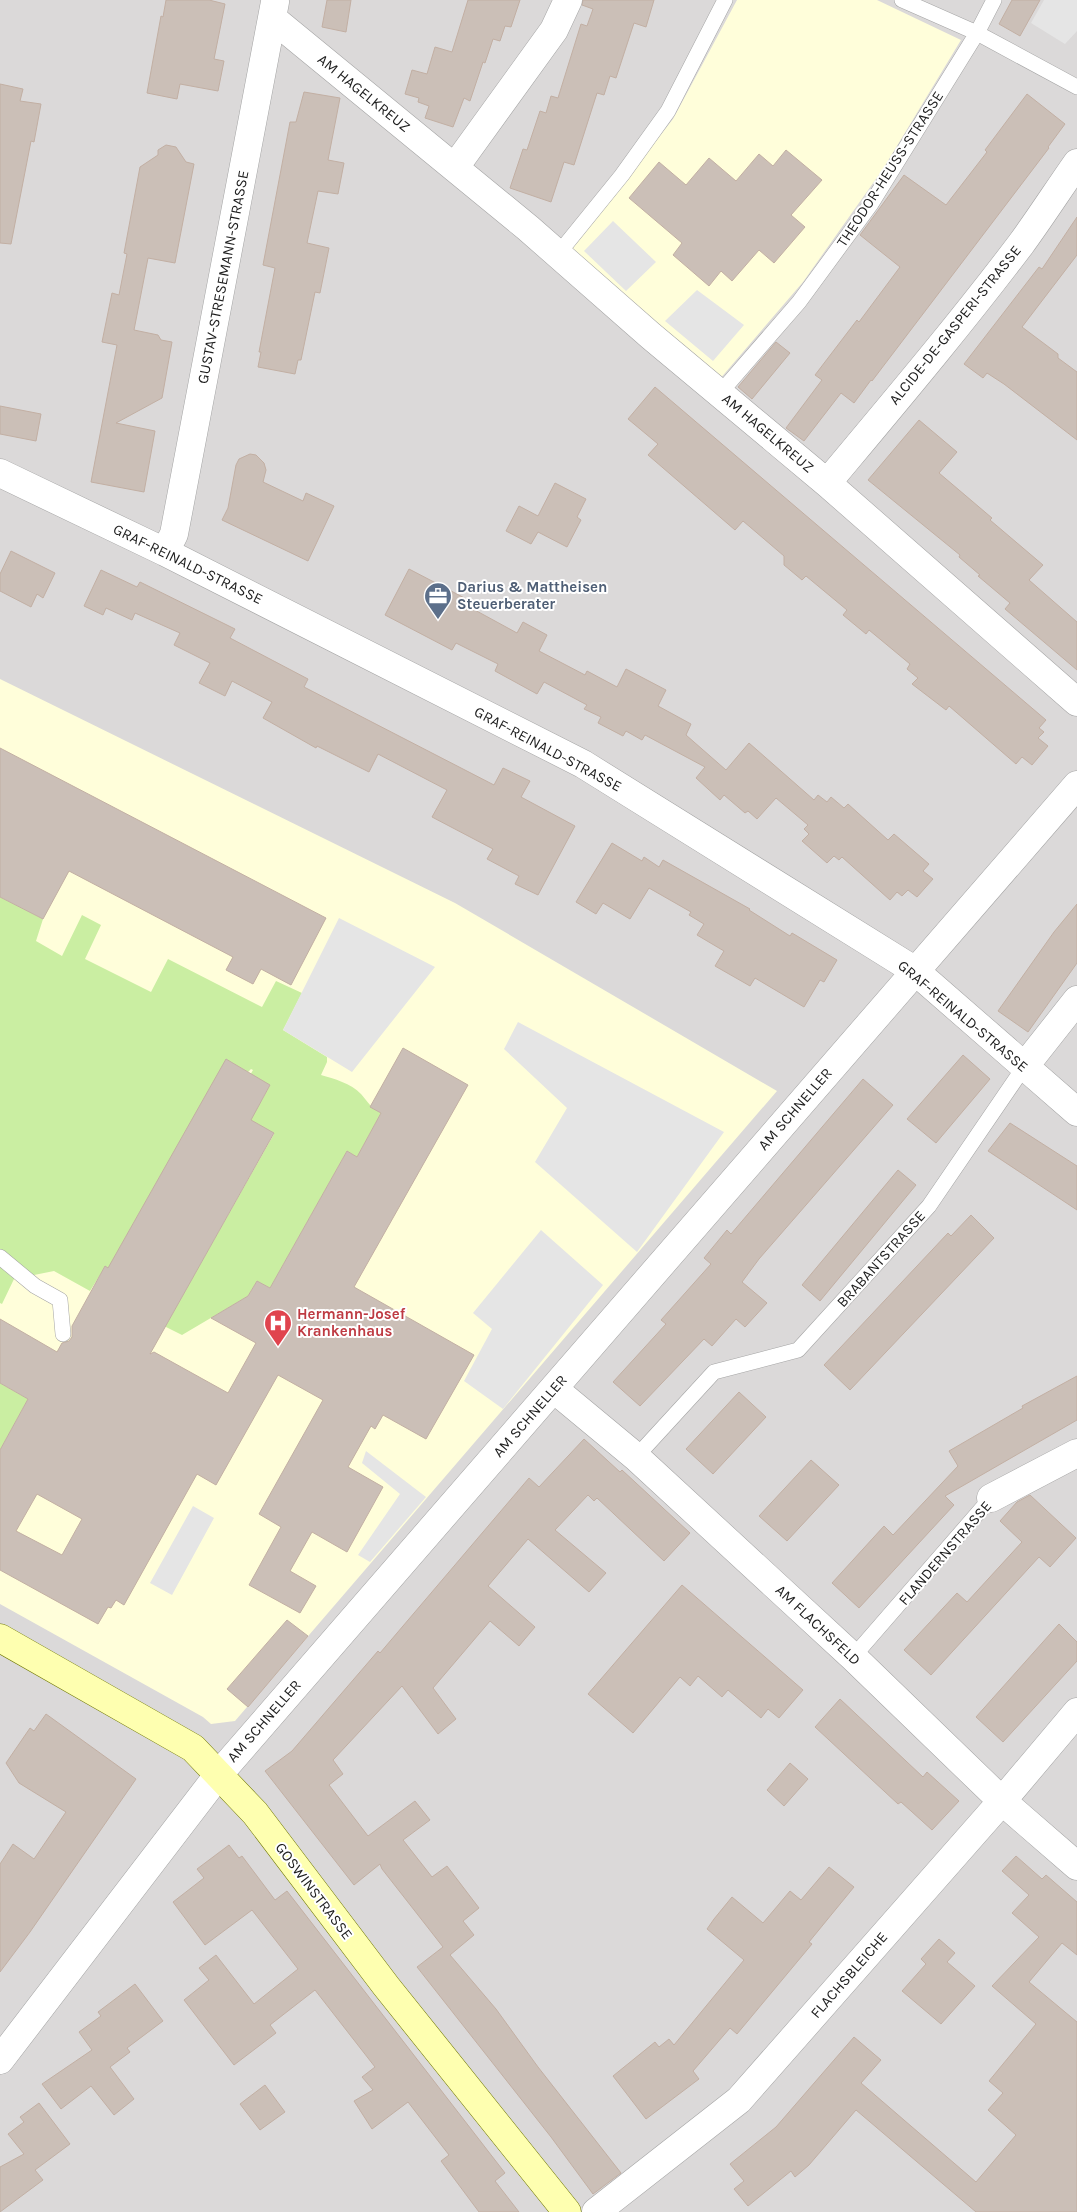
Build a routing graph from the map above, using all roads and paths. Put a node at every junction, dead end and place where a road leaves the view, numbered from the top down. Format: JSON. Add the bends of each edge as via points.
{"nodes":[{"id":1,"x":568,"y":0,"type":"edge"},
{"id":2,"x":724,"y":0,"type":"edge"},
{"id":3,"x":902,"y":0,"type":"edge"},
{"id":4,"x":994,"y":0,"type":"edge"},
{"id":5,"x":274,"y":9,"type":"edge"},
{"id":6,"x":977,"y":33,"type":"junction"},
{"id":7,"x":1077,"y":87,"type":"edge"},
{"id":8,"x":1077,"y":163,"type":"edge"},
{"id":9,"x":456,"y":167,"type":"junction"},
{"id":10,"x":558,"y":254,"type":"junction"},
{"id":11,"x":720,"y":393,"type":"junction"},
{"id":12,"x":0,"y":473,"type":"edge"},
{"id":13,"x":827,"y":483,"type":"junction"},
{"id":14,"x":165,"y":552,"type":"junction"},
{"id":15,"x":1077,"y":702,"type":"edge"},
{"id":16,"x":1077,"y":785,"type":"edge"},
{"id":17,"x":914,"y":970,"type":"junction"},
{"id":18,"x":1077,"y":1000,"type":"edge"},
{"id":19,"x":1024,"y":1067,"type":"junction"},
{"id":20,"x":1077,"y":1112,"type":"edge"},
{"id":21,"x":0,"y":1257,"type":"edge"},
{"id":22,"x":63,"y":1334,"type":"dead end"},
{"id":23,"x":554,"y":1389,"type":"junction"},
{"id":24,"x":1077,"y":1453,"type":"edge"},
{"id":25,"x":636,"y":1457,"type":"junction"},
{"id":26,"x":991,"y":1498,"type":"joint"},
{"id":27,"x":0,"y":1638,"type":"edge"},
{"id":28,"x":853,"y":1657,"type":"junction"},
{"id":29,"x":1077,"y":1712,"type":"edge"},
{"id":30,"x":219,"y":1774,"type":"junction"},
{"id":31,"x":1002,"y":1801,"type":"junction"},
{"id":32,"x":1077,"y":1866,"type":"edge"},
{"id":33,"x":0,"y":2060,"type":"edge"},
{"id":34,"x":567,"y":2212,"type":"edge"},
{"id":35,"x":596,"y":2212,"type":"edge"}],
"edges":[{"from":1,"to":9,"type":"street","via":[[554,30]]},
{"from":2,"to":10,"type":"lane","via":[[668,111],[622,176]]},
{"from":3,"to":6,"type":"lane"},
{"from":4,"to":6,"type":"lane","name":"THEODOR-HEUSS-STRASSE"},
{"from":5,"to":9,"type":"street","name":"AM HAGELKREUZ"},
{"from":5,"to":14,"type":"street","name":"GUSTAV-STRESEMANN-STRASSE","via":[[174,534]]},
{"from":6,"to":7,"type":"lane"},
{"from":6,"to":11,"type":"lane","name":"THEODOR-HEUSS-STRASSE","via":[[871,204],[799,302]]},
{"from":8,"to":13,"type":"street","name":"ALCIDE-DE-GASPERI-STRASSE","via":[[1016,250]]},
{"from":9,"to":10,"type":"street","name":"AM HAGELKREUZ"},
{"from":10,"to":11,"type":"street","name":"AM HAGELKREUZ"},
{"from":11,"to":13,"type":"street","name":"AM HAGELKREUZ"},
{"from":12,"to":14,"type":"street","name":"GRAF-REINALD-STRASSE"},
{"from":13,"to":15,"type":"street","name":"AM HAGELKREUZ"},
{"from":14,"to":17,"type":"street","name":"GRAF-REINALD-STRASSE","via":[[583,764]]},
{"from":16,"to":17,"type":"street","name":"AM SCHNELLER"},
{"from":17,"to":19,"type":"street","name":"GRAF-REINALD-STRASSE"},
{"from":17,"to":23,"type":"street","name":"AM SCHNELLER"},
{"from":18,"to":19,"type":"street","name":"BRABANTSTRASSE"},
{"from":19,"to":20,"type":"street","name":"GRAF-REINALD-STRASSE"},
{"from":19,"to":25,"type":"lane","name":"BRABANTSTRASSE","via":[[929,1206],[798,1350],[714,1372]]},
{"from":21,"to":22,"type":"lane","via":[[35,1286],[60,1300]]},
{"from":23,"to":25,"type":"street","name":"AM FLACHSFELD"},
{"from":23,"to":30,"type":"street","name":"AM SCHNELLER"},
{"from":24,"to":26,"type":"street","name":"FLANDERNSTRASSE"},
{"from":25,"to":28,"type":"street","name":"AM FLACHSFELD"},
{"from":26,"to":28,"type":"lane","name":"FLANDERNSTRASSE"},
{"from":27,"to":30,"type":"main road","name":"GOSWINSTRASSE","via":[[193,1748]]},
{"from":28,"to":31,"type":"street","name":"AM FLACHSFELD"},
{"from":29,"to":31,"type":"street","name":"FLACHSBLEICHE"},
{"from":30,"to":33,"type":"street","name":"AM SCHNELLER"},
{"from":30,"to":34,"type":"main road","name":"GOSWINSTRASSE","via":[[256,1813],[386,1986]]},
{"from":31,"to":32,"type":"street","name":"AM FLACHSFELD"},
{"from":31,"to":35,"type":"street","name":"FLACHSBLEICHE","via":[[739,2100]]}]}
